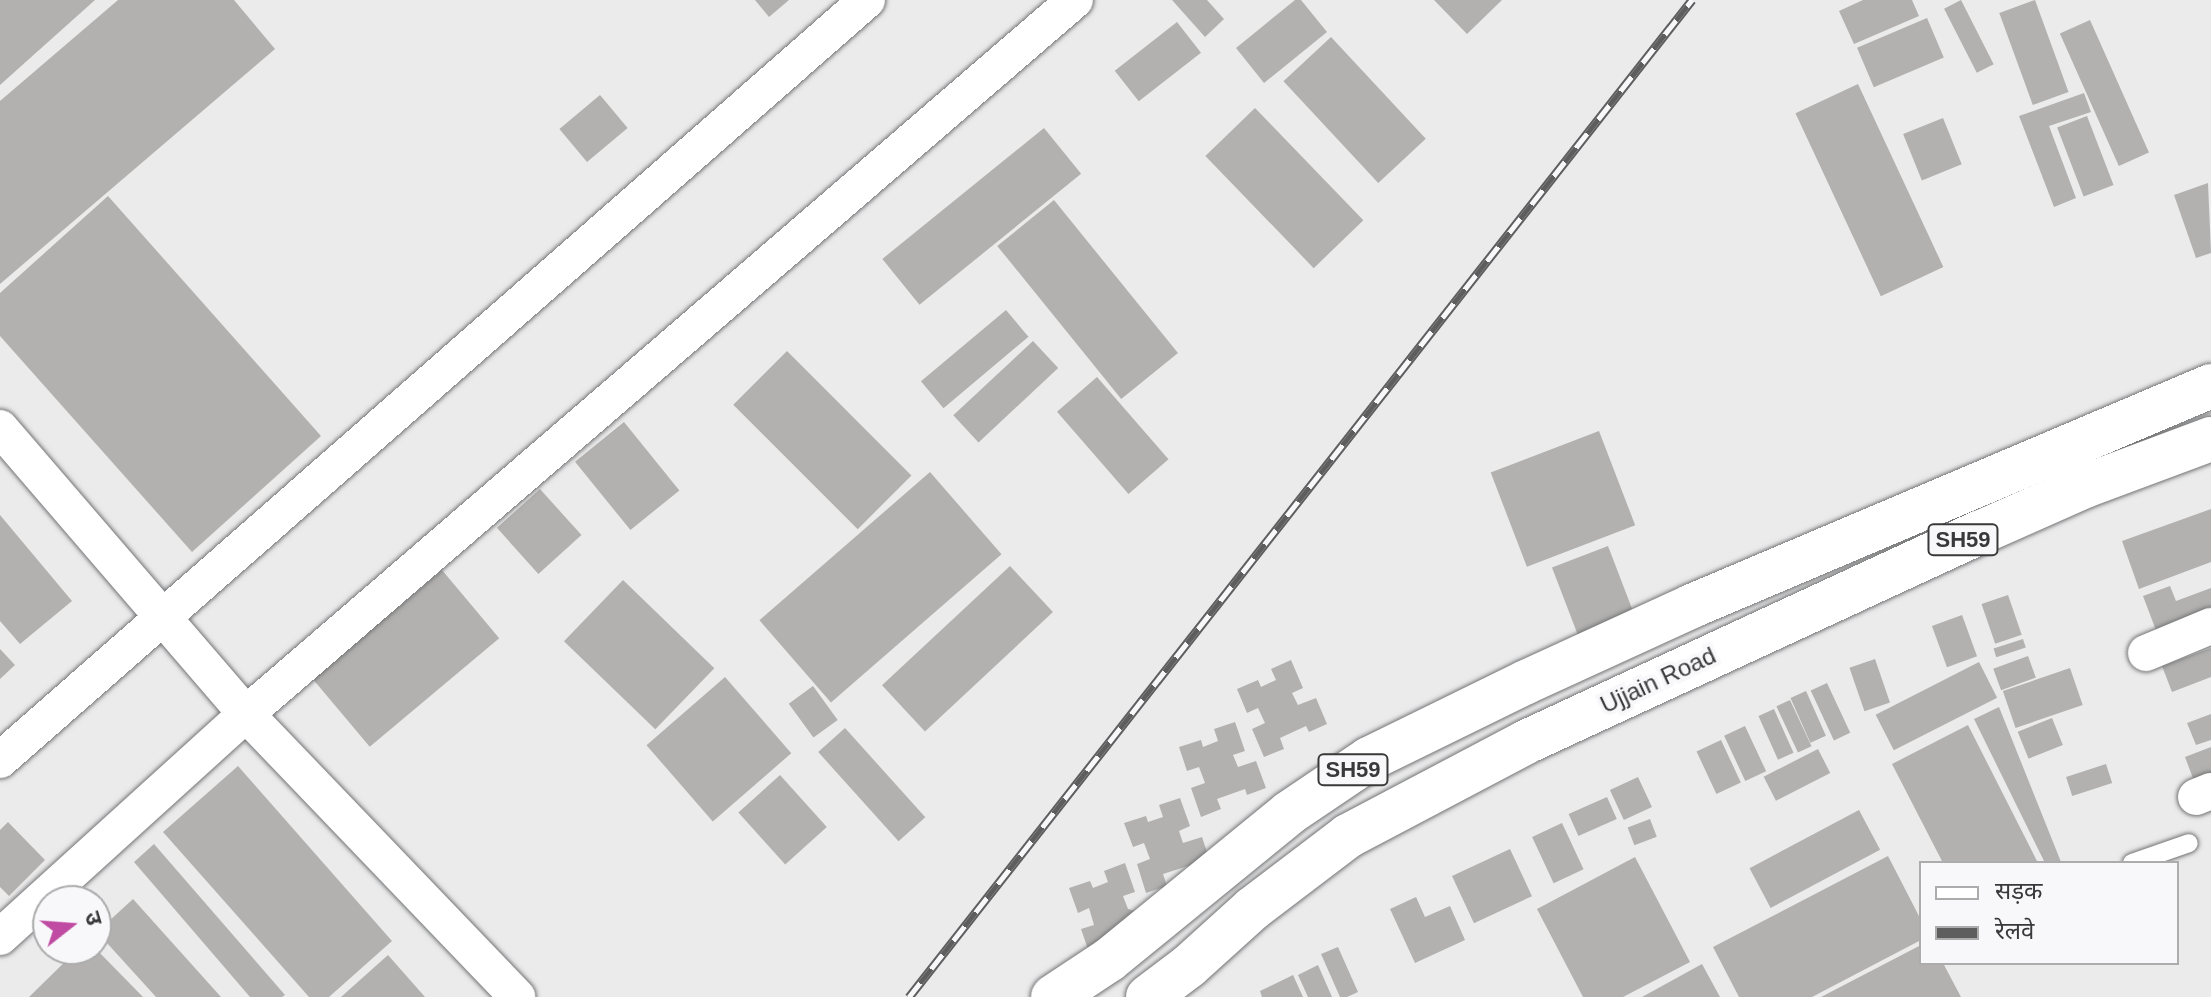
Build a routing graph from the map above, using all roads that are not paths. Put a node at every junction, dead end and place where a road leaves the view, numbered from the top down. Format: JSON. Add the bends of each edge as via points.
{"nodes":[{"id":1,"x":867,"y":0,"type":"edge"},
{"id":2,"x":1075,"y":0,"type":"edge"},
{"id":3,"x":2211,"y":386,"type":"edge"},
{"id":4,"x":0,"y":428,"type":"edge"},
{"id":5,"x":2211,"y":439,"type":"edge"},
{"id":6,"x":162,"y":617,"type":"junction"},
{"id":7,"x":2211,"y":626,"type":"edge"},
{"id":8,"x":2146,"y":653,"type":"dead end"},
{"id":9,"x":246,"y":714,"type":"junction"},
{"id":10,"x":0,"y":760,"type":"edge"},
{"id":11,"x":2189,"y":843,"type":"dead end"},
{"id":12,"x":2138,"y":861,"type":"edge"},
{"id":13,"x":0,"y":937,"type":"edge"},
{"id":14,"x":517,"y":997,"type":"edge"},
{"id":15,"x":1053,"y":997,"type":"edge"},
{"id":16,"x":1148,"y":997,"type":"edge"}],
"edges":[{"from":1,"to":6,"type":"street"},
{"from":2,"to":9,"type":"street"},
{"from":3,"to":15,"type":"main road","number":"SH59","via":[[1692,606],[1369,759],[1289,813],[1109,960]]},
{"from":4,"to":6,"type":"street"},
{"from":5,"to":16,"type":"main road","name":"Ujjain Road","number":"SH59","via":[[2085,486],[1526,742],[1348,836]]},
{"from":6,"to":9,"type":"street"},
{"from":6,"to":10,"type":"street"},
{"from":7,"to":8,"type":"street"},
{"from":9,"to":13,"type":"street"},
{"from":9,"to":14,"type":"street"},
{"from":11,"to":12,"type":"lane"}]}
